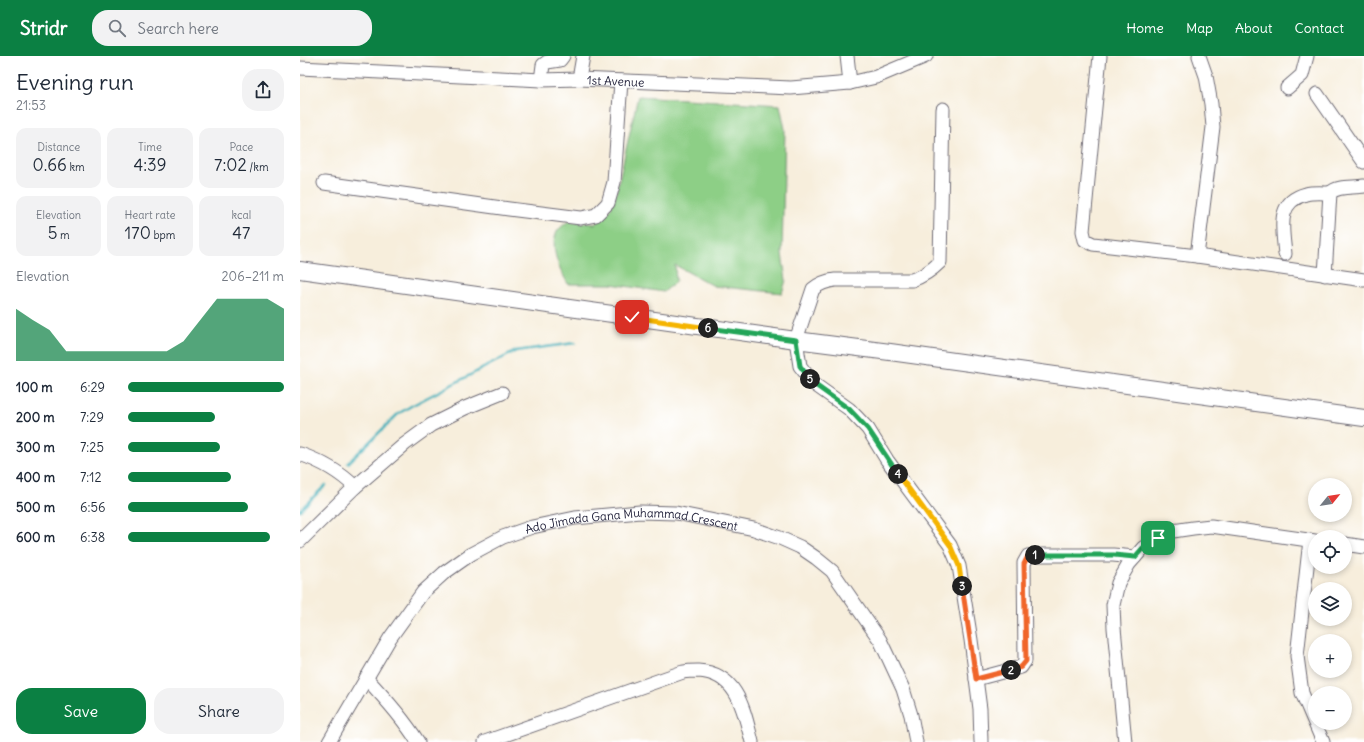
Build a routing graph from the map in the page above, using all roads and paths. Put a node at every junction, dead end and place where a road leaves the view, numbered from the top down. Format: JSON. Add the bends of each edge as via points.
{"nodes":[{"id":1,"x":563,"y":56,"type":"edge"},
{"id":2,"x":583,"y":56,"type":"edge"},
{"id":3,"x":847,"y":56,"type":"edge"},
{"id":4,"x":926,"y":56,"type":"edge"},
{"id":5,"x":1100,"y":56,"type":"edge"},
{"id":6,"x":1199,"y":56,"type":"edge"},
{"id":7,"x":1307,"y":56,"type":"edge"},
{"id":8,"x":300,"y":68,"type":"edge"},
{"id":9,"x":579,"y":79,"type":"junction"},
{"id":10,"x":541,"y":80,"type":"junction"},
{"id":11,"x":621,"y":80,"type":"junction"},
{"id":12,"x":850,"y":83,"type":"junction"},
{"id":13,"x":1287,"y":88,"type":"dead end"},
{"id":14,"x":1317,"y":94,"type":"dead end"},
{"id":15,"x":943,"y":109,"type":"dead end"},
{"id":16,"x":1364,"y":162,"type":"edge"},
{"id":17,"x":324,"y":183,"type":"dead end"},
{"id":18,"x":1364,"y":186,"type":"edge"},
{"id":19,"x":1330,"y":193,"type":"junction"},
{"id":20,"x":1285,"y":254,"type":"dead end"},
{"id":21,"x":1197,"y":256,"type":"junction"},
{"id":22,"x":300,"y":270,"type":"edge"},
{"id":23,"x":1325,"y":275,"type":"junction"},
{"id":24,"x":1364,"y":280,"type":"edge"},
{"id":25,"x":796,"y":340,"type":"junction"},
{"id":26,"x":502,"y":394,"type":"dead end"},
{"id":27,"x":1364,"y":418,"type":"edge"},
{"id":28,"x":300,"y":454,"type":"edge"},
{"id":29,"x":355,"y":487,"type":"junction"},
{"id":30,"x":1308,"y":540,"type":"edge"},
{"id":31,"x":300,"y":541,"type":"edge"},
{"id":32,"x":1352,"y":545,"type":"edge"},
{"id":33,"x":1364,"y":547,"type":"edge"},
{"id":34,"x":1135,"y":557,"type":"junction"},
{"id":35,"x":1308,"y":574,"type":"edge"},
{"id":36,"x":366,"y":678,"type":"junction"},
{"id":37,"x":976,"y":679,"type":"junction"},
{"id":38,"x":329,"y":742,"type":"edge"},
{"id":39,"x":418,"y":742,"type":"edge"},
{"id":40,"x":485,"y":742,"type":"edge"},
{"id":41,"x":752,"y":742,"type":"edge"},
{"id":42,"x":916,"y":742,"type":"edge"},
{"id":43,"x":981,"y":742,"type":"edge"},
{"id":44,"x":1125,"y":742,"type":"edge"},
{"id":45,"x":1323,"y":742,"type":"edge"}],
"edges":[{"from":1,"to":10,"type":"street","via":[[560,60],[543,65]]},
{"from":2,"to":9,"type":"street"},
{"from":3,"to":12,"type":"street"},
{"from":4,"to":12,"type":"street","name":"1st Avenue","via":[[876,77]]},
{"from":5,"to":21,"type":"street","via":[[1082,231],[1085,240],[1093,244]]},
{"from":6,"to":21,"type":"street","via":[[1206,76],[1213,127]]},
{"from":7,"to":13,"type":"street","via":[[1302,75]]},
{"from":8,"to":10,"type":"street","name":"1st Avenue"},
{"from":9,"to":10,"type":"street","name":"1st Avenue"},
{"from":9,"to":11,"type":"street","name":"1st Avenue"},
{"from":11,"to":12,"type":"street","name":"1st Avenue","via":[[791,88]]},
{"from":11,"to":17,"type":"street","via":[[614,182],[608,203],[596,215],[581,218]]},
{"from":14,"to":16,"type":"street"},
{"from":15,"to":25,"type":"street","via":[[940,262],[921,277],[912,280],[834,280],[819,284],[813,289]]},
{"from":18,"to":19,"type":"street","via":[[1339,188]]},
{"from":19,"to":20,"type":"street","via":[[1306,194],[1286,206],[1282,222]]},
{"from":19,"to":23,"type":"street"},
{"from":21,"to":23,"type":"street"},
{"from":22,"to":25,"type":"main road"},
{"from":23,"to":24,"type":"street"},
{"from":25,"to":27,"type":"main road"},
{"from":25,"to":37,"type":"street","via":[[800,366],[814,384],[849,409],[868,429],[887,460],[950,545],[959,566]]},
{"from":26,"to":29,"type":"street","via":[[431,424]]},
{"from":28,"to":29,"type":"street","via":[[332,469]]},
{"from":29,"to":31,"type":"street"},
{"from":30,"to":34,"type":"street","via":[[1211,526],[1173,531],[1143,548]]},
{"from":32,"to":33,"type":"street"},
{"from":34,"to":37,"type":"street","via":[[1028,556],[1024,564],[1026,661],[1021,667]]},
{"from":34,"to":44,"type":"street","via":[[1118,583],[1114,605]]},
{"from":35,"to":45,"type":"street","via":[[1298,656],[1302,693]]},
{"from":36,"to":38,"type":"street","name":"Ado Jimada Gana Muhammad Crescent"},
{"from":36,"to":39,"type":"street","via":[[410,728]]},
{"from":36,"to":42,"type":"street","name":"Ado Jimada Gana Muhammad Crescent","via":[[390,638],[423,592],[471,554],[532,527],[575,518],[640,512],[676,513],[754,529],[780,538],[800,547],[832,571],[880,640],[890,659],[903,689]]},
{"from":37,"to":43,"type":"street"},
{"from":40,"to":41,"type":"street","via":[[683,672],[698,671],[716,676],[739,697]]}]}
